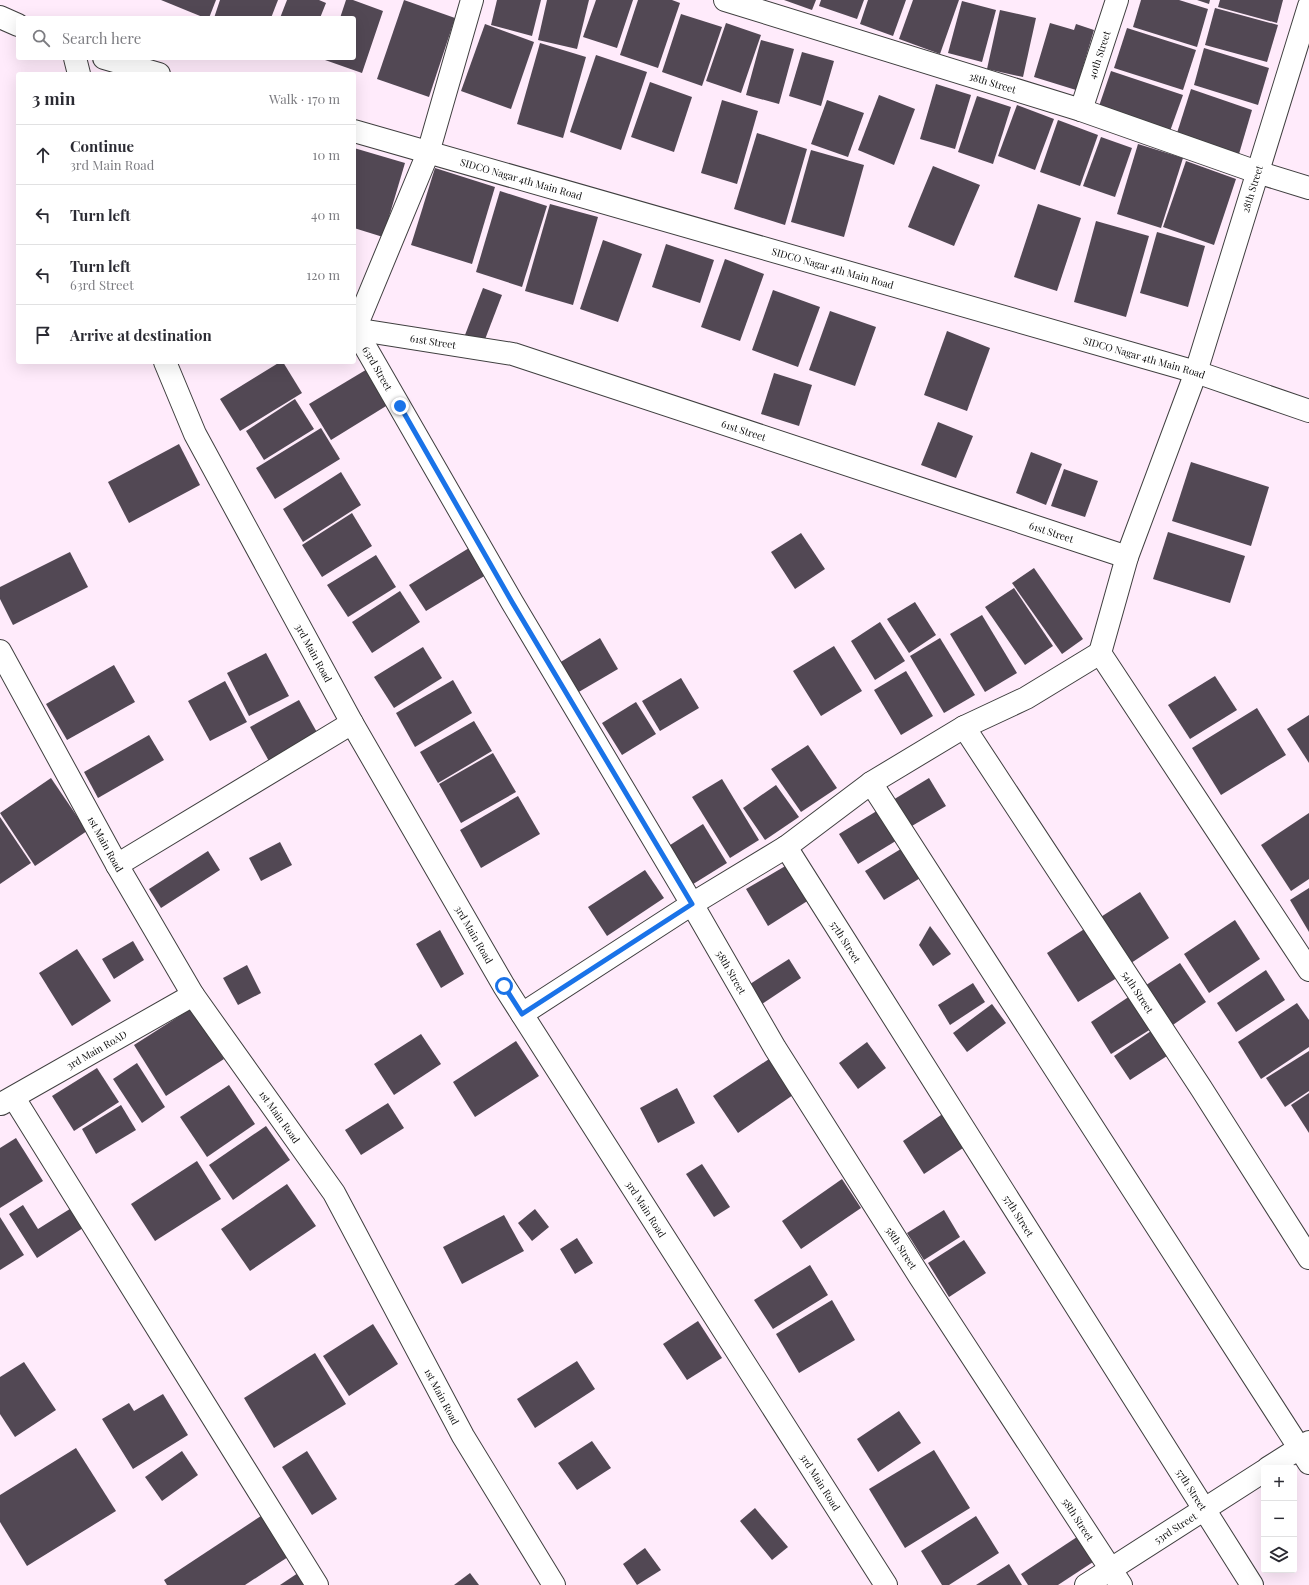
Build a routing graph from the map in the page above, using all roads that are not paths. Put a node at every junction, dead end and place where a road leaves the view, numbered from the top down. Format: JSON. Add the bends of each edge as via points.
{"nodes":[{"id":1,"x":472,"y":0,"type":"edge"},
{"id":2,"x":725,"y":0,"type":"edge"},
{"id":3,"x":1117,"y":0,"type":"edge"},
{"id":4,"x":1309,"y":6,"type":"edge"},
{"id":5,"x":0,"y":17,"type":"edge"},
{"id":6,"x":16,"y":24,"type":"edge"},
{"id":7,"x":75,"y":60,"type":"edge"},
{"id":8,"x":111,"y":60,"type":"edge"},
{"id":9,"x":78,"y":72,"type":"edge"},
{"id":10,"x":152,"y":72,"type":"edge"},
{"id":11,"x":1081,"y":110,"type":"junction"},
{"id":12,"x":356,"y":132,"type":"edge"},
{"id":13,"x":428,"y":153,"type":"junction"},
{"id":14,"x":1257,"y":172,"type":"junction"},
{"id":15,"x":1309,"y":188,"type":"edge"},
{"id":16,"x":356,"y":324,"type":"edge"},
{"id":17,"x":356,"y":329,"type":"edge"},
{"id":18,"x":356,"y":332,"type":"edge"},
{"id":19,"x":166,"y":364,"type":"edge"},
{"id":20,"x":1196,"y":372,"type":"junction"},
{"id":21,"x":1309,"y":411,"type":"edge"},
{"id":22,"x":1127,"y":557,"type":"junction"},
{"id":23,"x":0,"y":651,"type":"edge"},
{"id":24,"x":1100,"y":653,"type":"junction"},
{"id":25,"x":352,"y":723,"type":"junction"},
{"id":26,"x":964,"y":728,"type":"junction"},
{"id":27,"x":871,"y":783,"type":"junction"},
{"id":28,"x":786,"y":847,"type":"junction"},
{"id":29,"x":117,"y":865,"type":"junction"},
{"id":30,"x":692,"y":904,"type":"junction"},
{"id":31,"x":1309,"y":970,"type":"edge"},
{"id":32,"x":193,"y":995,"type":"junction"},
{"id":33,"x":522,"y":1014,"type":"junction"},
{"id":34,"x":7,"y":1102,"type":"edge"},
{"id":35,"x":1309,"y":1258,"type":"edge"},
{"id":36,"x":1306,"y":1451,"type":"edge"},
{"id":37,"x":1275,"y":1465,"type":"edge"},
{"id":38,"x":1261,"y":1473,"type":"edge"},
{"id":39,"x":1205,"y":1509,"type":"junction"},
{"id":40,"x":1116,"y":1576,"type":"edge"},
{"id":41,"x":317,"y":1585,"type":"edge"},
{"id":42,"x":554,"y":1585,"type":"edge"},
{"id":43,"x":886,"y":1585,"type":"edge"},
{"id":44,"x":1086,"y":1585,"type":"edge"},
{"id":45,"x":1252,"y":1585,"type":"edge"}],
"edges":[{"from":1,"to":13,"type":"street"},
{"from":2,"to":11,"type":"street","name":"38th Street"},
{"from":3,"to":11,"type":"street","name":"40th Street"},
{"from":4,"to":14,"type":"street","name":"28th Street"},
{"from":5,"to":6,"type":"street"},
{"from":7,"to":9,"type":"street"},
{"from":8,"to":10,"type":"street"},
{"from":11,"to":14,"type":"street","name":"38th Street"},
{"from":12,"to":13,"type":"street","name":"SIDCO Nagar 4th Main Road"},
{"from":13,"to":16,"type":"street"},
{"from":13,"to":20,"type":"street","name":"SIDCO Nagar 4th Main Road"},
{"from":14,"to":15,"type":"street","name":"38th Street"},
{"from":14,"to":20,"type":"street","name":"28th Street"},
{"from":17,"to":22,"type":"street","name":"61st Street","via":[[513,354]]},
{"from":18,"to":30,"type":"street","name":"63rd Street","via":[[512,602]]},
{"from":19,"to":25,"type":"street","name":"3rd Main Road","via":[[195,434]]},
{"from":20,"to":21,"type":"street","name":"SIDCO Nagar 4th Main Road"},
{"from":20,"to":22,"type":"street","name":"28th Street"},
{"from":22,"to":24,"type":"street","name":"28th Street"},
{"from":23,"to":29,"type":"street","name":"1st Main Road"},
{"from":24,"to":26,"type":"street","via":[[1026,698]]},
{"from":24,"to":31,"type":"street"},
{"from":25,"to":29,"type":"street"},
{"from":25,"to":33,"type":"street","name":"3rd Main Road"},
{"from":26,"to":27,"type":"street"},
{"from":26,"to":35,"type":"street","name":"54th Street"},
{"from":27,"to":28,"type":"street"},
{"from":27,"to":36,"type":"street"},
{"from":28,"to":30,"type":"street"},
{"from":28,"to":39,"type":"street","name":"57th Street"},
{"from":29,"to":32,"type":"street","name":"1st Main Road"},
{"from":30,"to":33,"type":"street"},
{"from":30,"to":40,"type":"street","name":"58th Street","via":[[779,1055],[920,1277]]},
{"from":32,"to":34,"type":"street","name":"3rd Main RoAD"},
{"from":32,"to":42,"type":"street","name":"1st Main Road","via":[[334,1193],[463,1436]]},
{"from":33,"to":43,"type":"street","name":"3rd Main Road"},
{"from":34,"to":41,"type":"street"},
{"from":36,"to":37,"type":"street"},
{"from":38,"to":39,"type":"street","name":"53rd Street"},
{"from":39,"to":40,"type":"street","name":"53rd Street"},
{"from":39,"to":45,"type":"street","name":"57th Street"},
{"from":40,"to":44,"type":"street","name":"53rd Street"}]}
